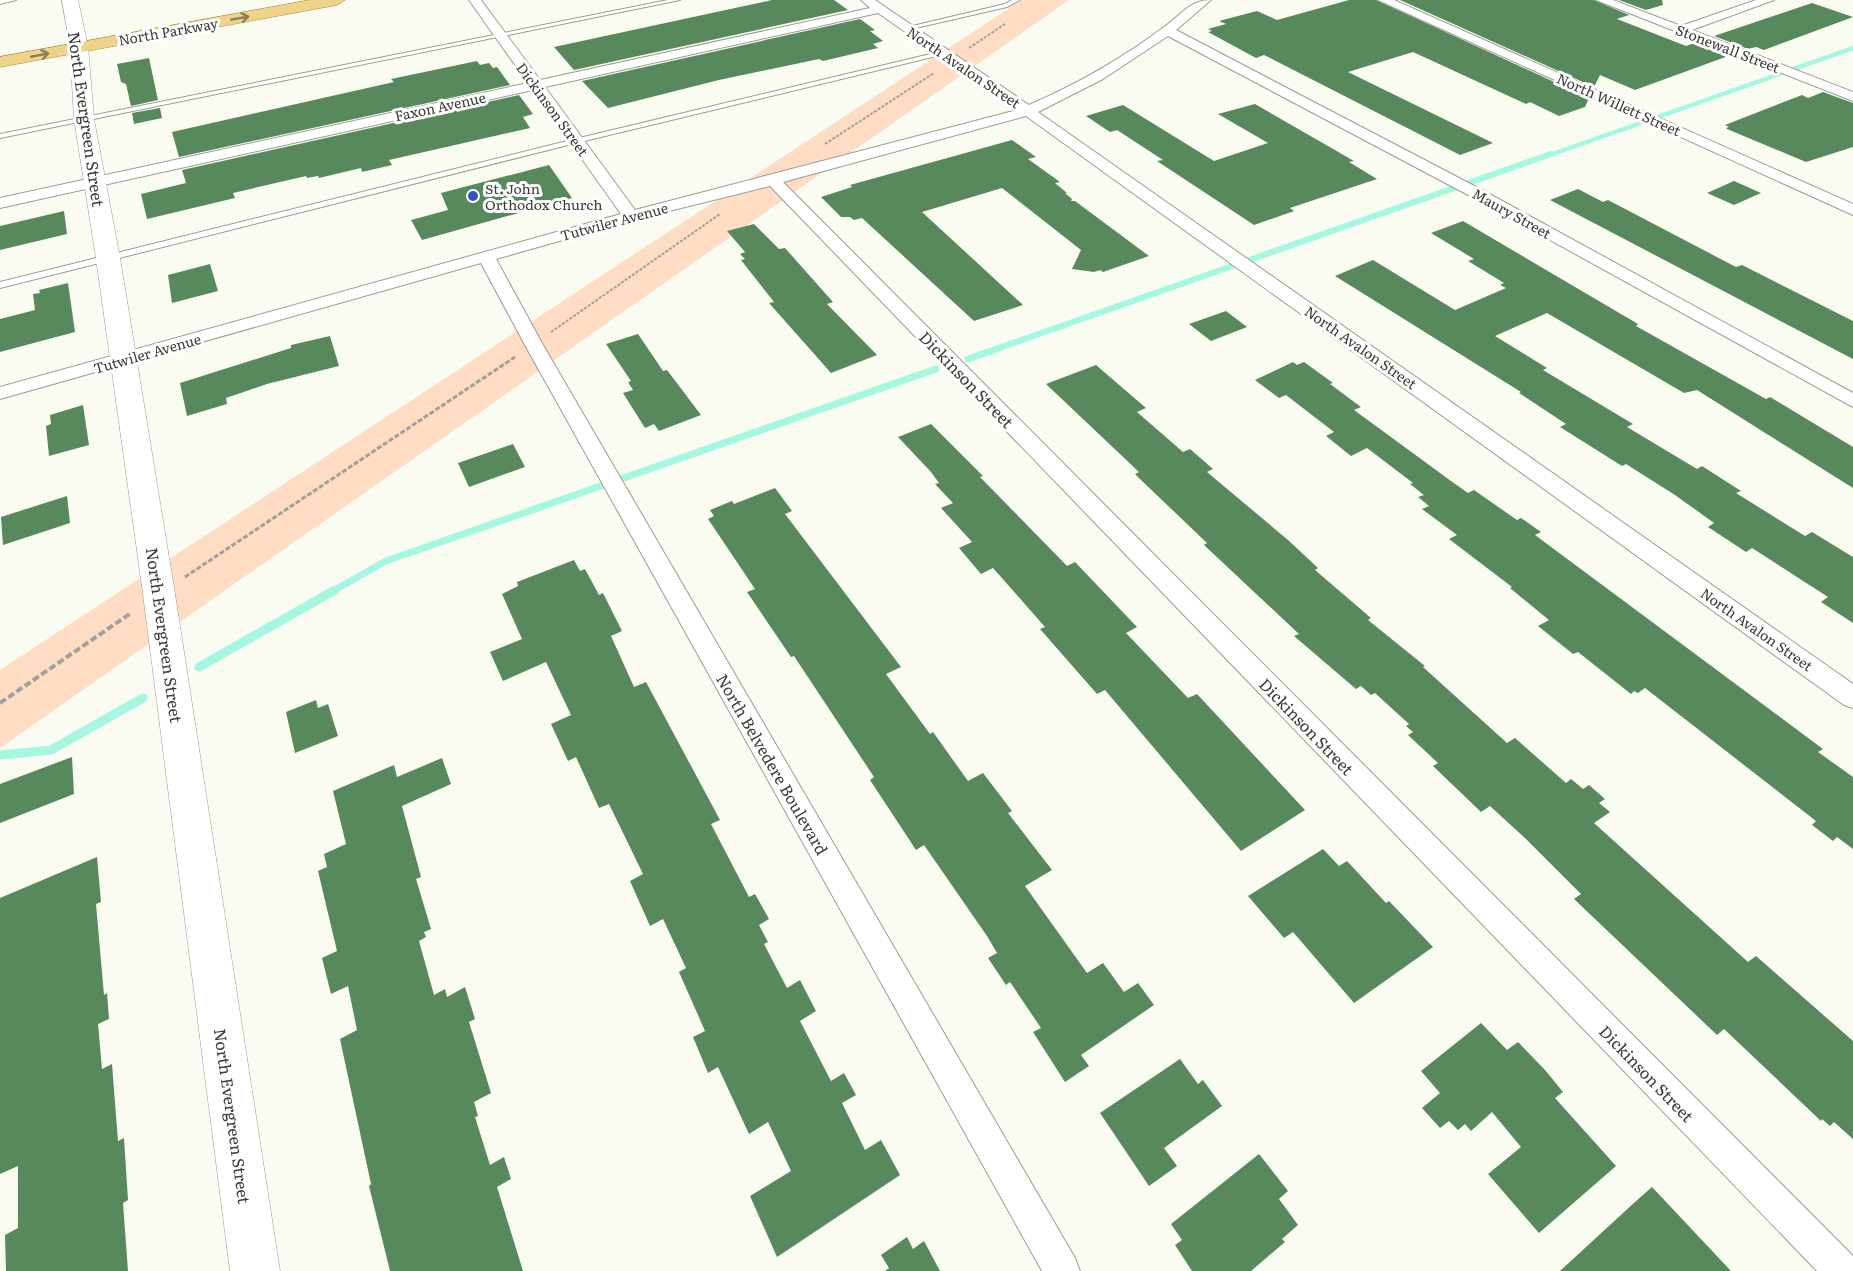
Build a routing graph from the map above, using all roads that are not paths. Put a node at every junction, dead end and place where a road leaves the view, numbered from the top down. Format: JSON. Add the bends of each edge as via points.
{"nodes":[{"id":1,"x":13,"y":0,"type":"edge"},
{"id":2,"x":70,"y":0,"type":"edge"},
{"id":3,"x":262,"y":0,"type":"edge"},
{"id":4,"x":337,"y":0,"type":"edge"},
{"id":5,"x":476,"y":0,"type":"edge"},
{"id":6,"x":678,"y":0,"type":"edge"},
{"id":7,"x":867,"y":0,"type":"edge"},
{"id":8,"x":1017,"y":0,"type":"edge"},
{"id":9,"x":1205,"y":0,"type":"edge"},
{"id":10,"x":1384,"y":0,"type":"edge"},
{"id":11,"x":1602,"y":0,"type":"edge"},
{"id":12,"x":1768,"y":0,"type":"edge"},
{"id":13,"x":0,"y":2,"type":"edge"},
{"id":14,"x":880,"y":9,"type":"junction"},
{"id":15,"x":908,"y":28,"type":"junction"},
{"id":16,"x":1681,"y":30,"type":"junction"},
{"id":17,"x":1169,"y":31,"type":"junction"},
{"id":18,"x":500,"y":36,"type":"junction"},
{"id":19,"x":77,"y":40,"type":"junction"},
{"id":20,"x":0,"y":47,"type":"edge"},
{"id":21,"x":943,"y":53,"type":"junction"},
{"id":22,"x":0,"y":62,"type":"edge"},
{"id":23,"x":535,"y":85,"type":"junction"},
{"id":24,"x":1853,"y":97,"type":"edge"},
{"id":25,"x":1028,"y":111,"type":"junction"},
{"id":26,"x":84,"y":119,"type":"junction"},
{"id":27,"x":0,"y":136,"type":"edge"},
{"id":28,"x":575,"y":141,"type":"junction"},
{"id":29,"x":773,"y":180,"type":"junction"},
{"id":30,"x":95,"y":181,"type":"junction"},
{"id":31,"x":0,"y":202,"type":"edge"},
{"id":32,"x":1853,"y":210,"type":"edge"},
{"id":33,"x":631,"y":216,"type":"junction"},
{"id":34,"x":486,"y":256,"type":"junction"},
{"id":35,"x":108,"y":258,"type":"junction"},
{"id":36,"x":0,"y":285,"type":"edge"},
{"id":37,"x":122,"y":360,"type":"junction"},
{"id":38,"x":0,"y":393,"type":"edge"},
{"id":39,"x":1853,"y":401,"type":"edge"},
{"id":40,"x":1853,"y":698,"type":"edge"},
{"id":41,"x":255,"y":1271,"type":"edge"},
{"id":42,"x":1062,"y":1271,"type":"edge"},
{"id":43,"x":1842,"y":1271,"type":"edge"}],
"edges":[{"from":1,"to":13,"type":"lane"},
{"from":2,"to":19,"type":"street","name":"North Evergreen Street"},
{"from":3,"to":19,"type":"main road","name":"North Parkway"},
{"from":19,"to":4,"type":"main road","name":"North Parkway","one_way":true},
{"from":5,"to":18,"type":"street","name":"Dickinson Street"},
{"from":6,"to":18,"type":"lane"},
{"from":7,"to":14,"type":"street","name":"North Avalon Street"},
{"from":8,"to":15,"type":"lane"},
{"from":9,"to":17,"type":"street","name":"Tutwiler Avenue"},
{"from":10,"to":32,"type":"street","name":"North Willett Street"},
{"from":11,"to":16,"type":"street","name":"Stonewall Street"},
{"from":12,"to":16,"type":"street"},
{"from":14,"to":15,"type":"street","name":"North Avalon Street"},
{"from":14,"to":23,"type":"street","name":"Faxon Avenue"},
{"from":15,"to":21,"type":"street","name":"North Avalon Street"},
{"from":16,"to":24,"type":"street","name":"Stonewall Street"},
{"from":17,"to":25,"type":"street","name":"Tutwiler Avenue","via":[[1106,74]]},
{"from":17,"to":39,"type":"street","name":"Maury Street","via":[[1478,194]]},
{"from":18,"to":23,"type":"street","name":"Dickinson Street"},
{"from":18,"to":26,"type":"lane"},
{"from":19,"to":20,"type":"main road","name":"North Parkway"},
{"from":22,"to":19,"type":"main road","name":"North Parkway","one_way":true},
{"from":19,"to":26,"type":"street","name":"North Evergreen Street"},
{"from":21,"to":25,"type":"street","name":"North Avalon Street"},
{"from":21,"to":28,"type":"lane"},
{"from":23,"to":28,"type":"street","name":"Dickinson Street"},
{"from":23,"to":30,"type":"street","name":"Faxon Avenue"},
{"from":25,"to":29,"type":"street","name":"Tutwiler Avenue"},
{"from":25,"to":40,"type":"street","name":"North Avalon Street"},
{"from":26,"to":27,"type":"lane"},
{"from":26,"to":30,"type":"street","name":"North Evergreen Street"},
{"from":28,"to":33,"type":"street","name":"Dickinson Street"},
{"from":28,"to":35,"type":"lane"},
{"from":29,"to":33,"type":"street","name":"Tutwiler Avenue"},
{"from":29,"to":43,"type":"street","name":"Dickinson Street"},
{"from":30,"to":31,"type":"street","name":"Faxon Avenue"},
{"from":30,"to":35,"type":"street","name":"North Evergreen Street"},
{"from":33,"to":34,"type":"street","name":"Tutwiler Avenue"},
{"from":34,"to":37,"type":"street","name":"Tutwiler Avenue"},
{"from":34,"to":42,"type":"street","name":"North Belvedere Boulevard"},
{"from":35,"to":36,"type":"lane"},
{"from":35,"to":37,"type":"street","name":"North Evergreen Street"},
{"from":37,"to":38,"type":"street","name":"Tutwiler Avenue"},
{"from":37,"to":41,"type":"street","name":"North Evergreen Street"}]}
